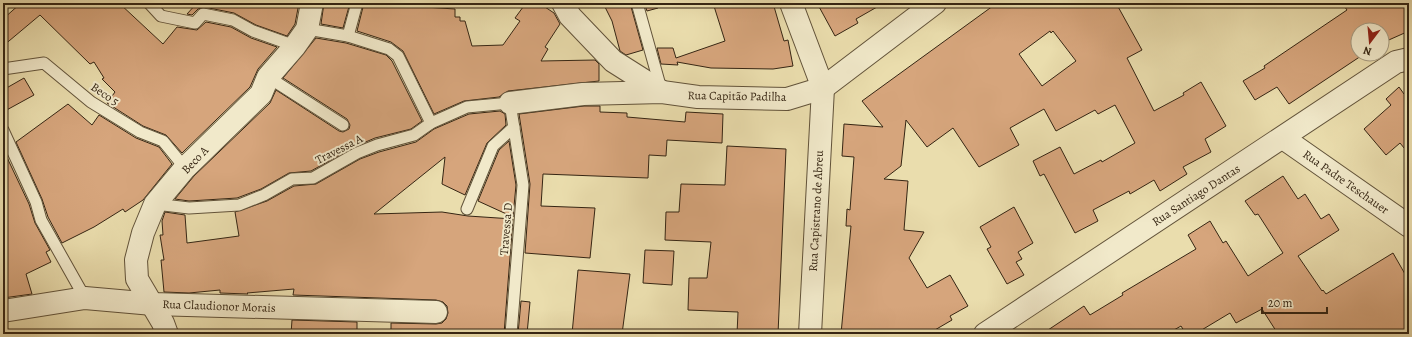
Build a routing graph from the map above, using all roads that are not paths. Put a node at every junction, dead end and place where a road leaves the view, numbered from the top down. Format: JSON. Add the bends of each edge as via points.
{"nodes":[{"id":1,"x":149,"y":3,"type":"edge"},
{"id":2,"x":312,"y":3,"type":"edge"},
{"id":3,"x":357,"y":3,"type":"edge"},
{"id":4,"x":563,"y":3,"type":"edge"},
{"id":5,"x":637,"y":3,"type":"edge"},
{"id":6,"x":791,"y":3,"type":"edge"},
{"id":7,"x":935,"y":3,"type":"edge"},
{"id":8,"x":307,"y":28,"type":"junction"},
{"id":9,"x":348,"y":36,"type":"junction"},
{"id":10,"x":295,"y":46,"type":"junction"},
{"id":11,"x":1409,"y":59,"type":"edge"},
{"id":12,"x":3,"y":69,"type":"edge"},
{"id":13,"x":268,"y":77,"type":"junction"},
{"id":14,"x":823,"y":88,"type":"junction"},
{"id":15,"x":662,"y":92,"type":"junction"},
{"id":16,"x":510,"y":103,"type":"junction"},
{"id":17,"x":431,"y":124,"type":"junction"},
{"id":18,"x":343,"y":125,"type":"dead end"},
{"id":19,"x":514,"y":127,"type":"junction"},
{"id":20,"x":3,"y":130,"type":"edge"},
{"id":21,"x":1283,"y":138,"type":"junction"},
{"id":22,"x":185,"y":168,"type":"junction"},
{"id":23,"x":155,"y":204,"type":"junction"},
{"id":24,"x":467,"y":209,"type":"dead end"},
{"id":25,"x":1409,"y":226,"type":"edge"},
{"id":26,"x":84,"y":298,"type":"junction"},
{"id":27,"x":153,"y":304,"type":"junction"},
{"id":28,"x":3,"y":311,"type":"edge"},
{"id":29,"x":436,"y":312,"type":"dead end"},
{"id":30,"x":167,"y":334,"type":"edge"},
{"id":31,"x":511,"y":334,"type":"edge"},
{"id":32,"x":810,"y":334,"type":"edge"},
{"id":33,"x":985,"y":334,"type":"edge"}],
"edges":[{"from":1,"to":10,"type":"lane","via":[[161,16],[195,23],[202,14],[234,20],[253,31]]},
{"from":2,"to":8,"type":"street","name":"Beco A"},
{"from":3,"to":9,"type":"lane"},
{"from":4,"to":15,"type":"street","via":[[570,16],[613,61]]},
{"from":5,"to":15,"type":"lane"},
{"from":6,"to":14,"type":"street"},
{"from":7,"to":14,"type":"street","name":"Rua Capitão Padilha"},
{"from":8,"to":9,"type":"lane"},
{"from":8,"to":10,"type":"street","name":"Beco A"},
{"from":9,"to":17,"type":"lane","via":[[398,56]]},
{"from":10,"to":13,"type":"street","name":"Beco A"},
{"from":11,"to":21,"type":"street","name":"Rua Santiago Dantas","via":[[1396,62]]},
{"from":12,"to":22,"type":"lane","name":"Beco 5","via":[[44,63],[91,102],[140,132],[163,141]]},
{"from":13,"to":18,"type":"lane"},
{"from":13,"to":22,"type":"street","name":"Beco A","via":[[261,94]]},
{"from":14,"to":15,"type":"street","name":"Rua Capitão Padilha","via":[[787,99],[698,97]]},
{"from":14,"to":32,"type":"street","name":"Rua Capistrano de Abreu"},
{"from":15,"to":16,"type":"street","name":"Rua Capitão Padilha","via":[[583,94]]},
{"from":16,"to":17,"type":"lane","name":"Travessa A","via":[[467,107]]},
{"from":16,"to":19,"type":"lane","name":"Travessa D"},
{"from":17,"to":23,"type":"lane","name":"Travessa A","via":[[414,135],[357,153],[313,178],[292,179],[264,195],[239,205],[189,208]]},
{"from":19,"to":24,"type":"lane","via":[[493,146]]},
{"from":19,"to":31,"type":"lane","name":"Travessa D","via":[[523,185]]},
{"from":20,"to":26,"type":"lane","via":[[36,202],[41,220]]},
{"from":21,"to":25,"type":"street","name":"Rua Padre Teschauer"},
{"from":21,"to":33,"type":"street","name":"Rua Santiago Dantas"},
{"from":22,"to":23,"type":"street","name":"Beco A"},
{"from":23,"to":27,"type":"street","name":"Beco A","via":[[143,233],[136,260],[137,279]]},
{"from":26,"to":27,"type":"street","name":"Rua Claudionor Morais"},
{"from":26,"to":28,"type":"street","name":"Rua Claudionor Morais"},
{"from":27,"to":29,"type":"street","name":"Rua Claudionor Morais"},
{"from":27,"to":30,"type":"street","name":"Beco A"}]}
